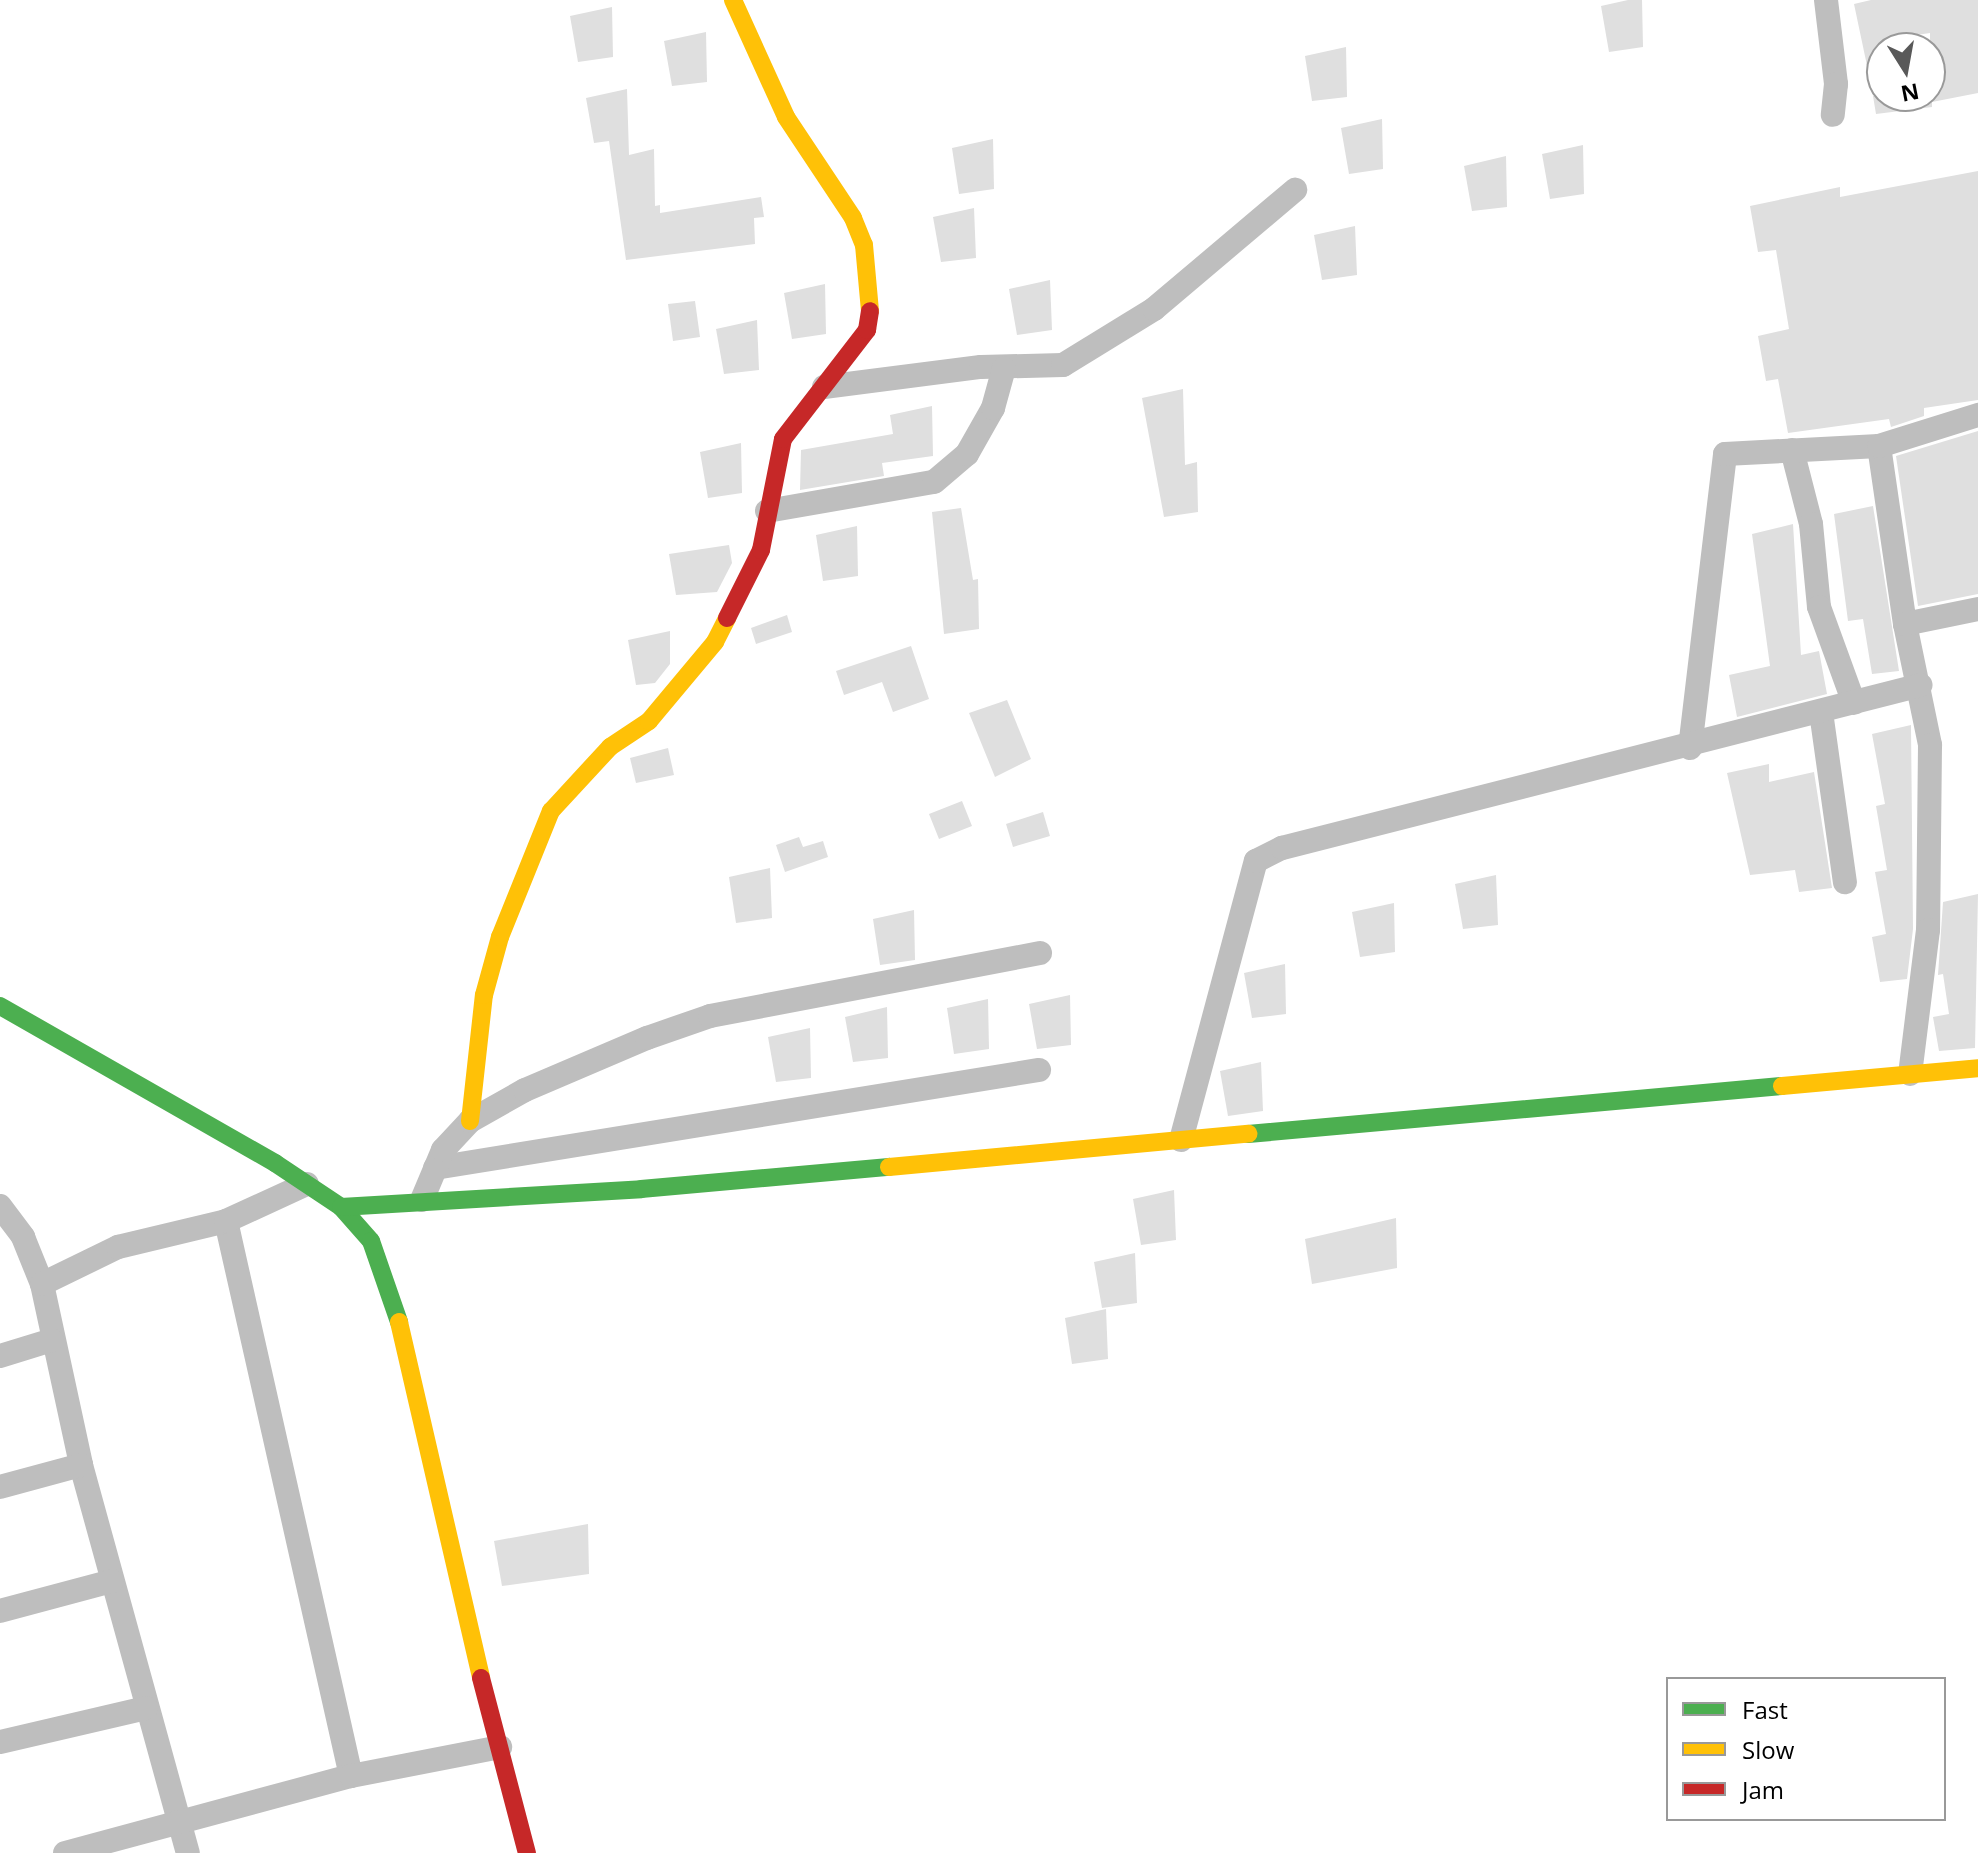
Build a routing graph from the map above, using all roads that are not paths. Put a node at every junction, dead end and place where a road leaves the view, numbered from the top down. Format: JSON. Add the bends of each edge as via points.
{"nodes":[{"id":1,"x":733,"y":0,"type":"edge"},
{"id":2,"x":1826,"y":0,"type":"edge"},
{"id":3,"x":1833,"y":115,"type":"dead end"},
{"id":4,"x":1295,"y":190,"type":"dead end"},
{"id":5,"x":1004,"y":368,"type":"junction"},
{"id":6,"x":824,"y":387,"type":"junction"},
{"id":7,"x":1978,"y":415,"type":"edge"},
{"id":8,"x":1879,"y":446,"type":"junction"},
{"id":9,"x":1792,"y":450,"type":"junction"},
{"id":10,"x":767,"y":511,"type":"junction"},
{"id":11,"x":1978,"y":609,"type":"edge"},
{"id":12,"x":1905,"y":624,"type":"junction"},
{"id":13,"x":1921,"y":685,"type":"junction"},
{"id":14,"x":1854,"y":703,"type":"junction"},
{"id":15,"x":1821,"y":712,"type":"junction"},
{"id":16,"x":1690,"y":748,"type":"junction"},
{"id":17,"x":1845,"y":882,"type":"dead end"},
{"id":18,"x":1040,"y":953,"type":"dead end"},
{"id":19,"x":0,"y":1006,"type":"edge"},
{"id":20,"x":1978,"y":1068,"type":"edge"},
{"id":21,"x":1039,"y":1070,"type":"dead end"},
{"id":22,"x":1910,"y":1074,"type":"junction"},
{"id":23,"x":470,"y":1121,"type":"junction"},
{"id":24,"x":1181,"y":1140,"type":"junction"},
{"id":25,"x":435,"y":1168,"type":"junction"},
{"id":26,"x":307,"y":1184,"type":"junction"},
{"id":27,"x":422,"y":1200,"type":"junction"},
{"id":28,"x":341,"y":1207,"type":"junction"},
{"id":29,"x":1,"y":1209,"type":"edge"},
{"id":30,"x":226,"y":1221,"type":"junction"},
{"id":31,"x":42,"y":1284,"type":"junction"},
{"id":32,"x":52,"y":1340,"type":"junction"},
{"id":33,"x":0,"y":1356,"type":"edge"},
{"id":34,"x":81,"y":1465,"type":"junction"},
{"id":35,"x":0,"y":1487,"type":"edge"},
{"id":36,"x":112,"y":1581,"type":"junction"},
{"id":37,"x":0,"y":1611,"type":"edge"},
{"id":38,"x":146,"y":1708,"type":"junction"},
{"id":39,"x":0,"y":1742,"type":"edge"},
{"id":40,"x":500,"y":1747,"type":"junction"},
{"id":41,"x":351,"y":1776,"type":"junction"},
{"id":42,"x":178,"y":1819,"type":"junction"},
{"id":43,"x":65,"y":1853,"type":"edge"},
{"id":44,"x":188,"y":1853,"type":"edge"},
{"id":45,"x":527,"y":1853,"type":"edge"}],
"edges":[{"from":1,"to":6,"type":"street","via":[[786,117],[853,218],[864,245],[871,306],[867,330]]},
{"from":2,"to":3,"type":"street","via":[[1836,84]]},
{"from":4,"to":5,"type":"street","via":[[1154,309],[1098,345],[1063,365]]},
{"from":5,"to":6,"type":"street"},
{"from":5,"to":10,"type":"street","via":[[993,408],[967,454],[934,482]]},
{"from":6,"to":10,"type":"street","via":[[783,439]]},
{"from":7,"to":8,"type":"street"},
{"from":8,"to":9,"type":"street"},
{"from":8,"to":12,"type":"street"},
{"from":9,"to":14,"type":"street","via":[[1811,524],[1819,607]]},
{"from":9,"to":16,"type":"street","via":[[1725,454]]},
{"from":10,"to":23,"type":"street","via":[[761,550],[715,642],[649,721],[610,747],[551,811],[500,937],[484,995]]},
{"from":11,"to":12,"type":"street"},
{"from":12,"to":13,"type":"street"},
{"from":13,"to":14,"type":"street"},
{"from":13,"to":22,"type":"street","via":[[1930,757],[1928,930]]},
{"from":14,"to":15,"type":"street"},
{"from":15,"to":16,"type":"street"},
{"from":15,"to":17,"type":"street"},
{"from":16,"to":24,"type":"street","via":[[1282,848],[1256,861]]},
{"from":18,"to":23,"type":"street","via":[[710,1016],[582,1064]]},
{"from":19,"to":26,"type":"street"},
{"from":20,"to":22,"type":"street"},
{"from":21,"to":25,"type":"street"},
{"from":22,"to":24,"type":"street"},
{"from":23,"to":25,"type":"street","via":[[443,1150]]},
{"from":24,"to":27,"type":"street","via":[[641,1189]]},
{"from":25,"to":27,"type":"street"},
{"from":26,"to":28,"type":"street"},
{"from":26,"to":30,"type":"street"},
{"from":27,"to":28,"type":"street"},
{"from":28,"to":40,"type":"street","via":[[371,1241],[389,1281]]},
{"from":29,"to":31,"type":"street","via":[[23,1237]]},
{"from":30,"to":31,"type":"street","via":[[118,1247]]},
{"from":30,"to":41,"type":"street"},
{"from":31,"to":32,"type":"street"},
{"from":32,"to":33,"type":"street"},
{"from":32,"to":34,"type":"street"},
{"from":34,"to":35,"type":"street"},
{"from":34,"to":36,"type":"street"},
{"from":36,"to":37,"type":"street"},
{"from":36,"to":38,"type":"street"},
{"from":38,"to":39,"type":"street"},
{"from":38,"to":42,"type":"street"},
{"from":40,"to":41,"type":"street"},
{"from":40,"to":45,"type":"street"},
{"from":41,"to":42,"type":"street"},
{"from":42,"to":43,"type":"street"},
{"from":42,"to":44,"type":"street"}]}
